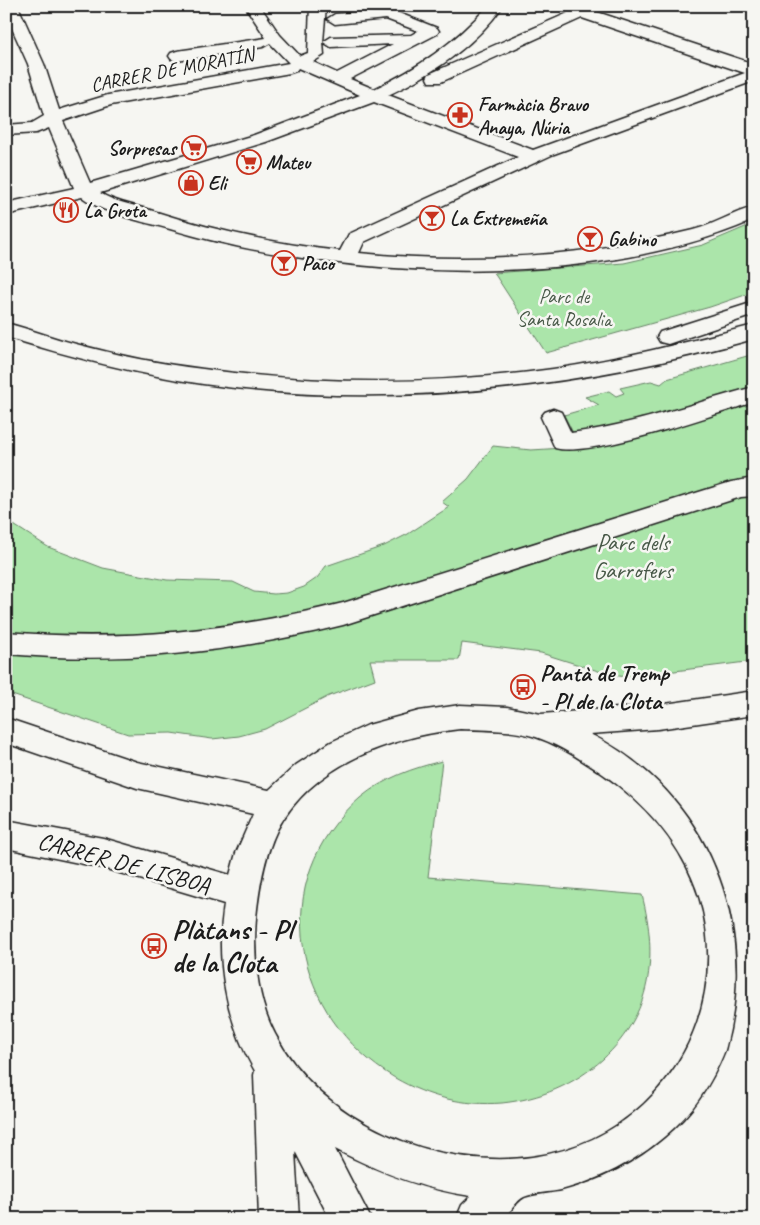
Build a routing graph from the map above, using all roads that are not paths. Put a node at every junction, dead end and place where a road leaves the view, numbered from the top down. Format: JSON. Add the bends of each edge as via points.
{"nodes":[{"id":1,"x":10,"y":6,"type":"edge"},
{"id":2,"x":252,"y":6,"type":"edge"},
{"id":3,"x":318,"y":6,"type":"edge"},
{"id":4,"x":367,"y":6,"type":"edge"},
{"id":5,"x":496,"y":6,"type":"edge"},
{"id":6,"x":563,"y":6,"type":"edge"},
{"id":7,"x":582,"y":12,"type":"junction"},
{"id":8,"x":386,"y":14,"type":"junction"},
{"id":9,"x":335,"y":19,"type":"dead end"},
{"id":10,"x":12,"y":27,"type":"edge"},
{"id":11,"x":417,"y":39,"type":"junction"},
{"id":12,"x":263,"y":42,"type":"dead end"},
{"id":13,"x":330,"y":42,"type":"dead end"},
{"id":14,"x":177,"y":56,"type":"dead end"},
{"id":15,"x":293,"y":65,"type":"junction"},
{"id":16,"x":754,"y":70,"type":"edge"},
{"id":17,"x":334,"y":71,"type":"junction"},
{"id":18,"x":754,"y":75,"type":"edge"},
{"id":19,"x":377,"y":97,"type":"junction"},
{"id":20,"x":54,"y":118,"type":"junction"},
{"id":21,"x":6,"y":130,"type":"edge"},
{"id":22,"x":533,"y":158,"type":"junction"},
{"id":23,"x":86,"y":191,"type":"junction"},
{"id":24,"x":6,"y":208,"type":"edge"},
{"id":25,"x":754,"y":213,"type":"edge"},
{"id":26,"x":347,"y":257,"type":"junction"},
{"id":27,"x":754,"y":308,"type":"edge"},
{"id":28,"x":6,"y":330,"type":"edge"},
{"id":29,"x":754,"y":332,"type":"edge"},
{"id":30,"x":555,"y":376,"type":"junction"},
{"id":31,"x":754,"y":394,"type":"edge"},
{"id":32,"x":553,"y":417,"type":"dead end"},
{"id":33,"x":754,"y":486,"type":"edge"},
{"id":34,"x":6,"y":643,"type":"edge"},
{"id":35,"x":754,"y":703,"type":"edge"},
{"id":36,"x":538,"y":725,"type":"junction"},
{"id":37,"x":6,"y":730,"type":"edge"},
{"id":38,"x":275,"y":805,"type":"junction"},
{"id":39,"x":6,"y":834,"type":"edge"},
{"id":40,"x":241,"y":894,"type":"junction"},
{"id":41,"x":271,"y":1064,"type":"junction"},
{"id":42,"x":515,"y":1178,"type":"junction"},
{"id":43,"x":279,"y":1219,"type":"edge"},
{"id":44,"x":350,"y":1219,"type":"edge"},
{"id":45,"x":476,"y":1219,"type":"edge"}],
"edges":[{"from":1,"to":10,"type":"street"},
{"from":2,"to":15,"type":"street"},
{"from":3,"to":15,"type":"street","name":"CARRER DE MORATÍN","via":[[316,55]]},
{"from":4,"to":8,"type":"street"},
{"from":5,"to":19,"type":"street","via":[[456,49]]},
{"from":6,"to":7,"type":"street"},
{"from":7,"to":16,"type":"street"},
{"from":7,"to":19,"type":"street","via":[[406,90]]},
{"from":8,"to":9,"type":"street"},
{"from":8,"to":11,"type":"street","via":[[431,31]]},
{"from":10,"to":20,"type":"street","via":[[36,64]]},
{"from":11,"to":13,"type":"street"},
{"from":11,"to":17,"type":"street","via":[[369,62]]},
{"from":12,"to":14,"type":"street"},
{"from":15,"to":17,"type":"street"},
{"from":15,"to":20,"type":"street","name":"CARRER DE MORATÍN","via":[[108,100]]},
{"from":17,"to":19,"type":"street"},
{"from":18,"to":22,"type":"street"},
{"from":19,"to":22,"type":"street","via":[[494,140]]},
{"from":19,"to":23,"type":"street","via":[[271,136]]},
{"from":20,"to":21,"type":"street","name":"CARRER DE MORATÍN","via":[[36,128]]},
{"from":20,"to":23,"type":"street"},
{"from":22,"to":26,"type":"street","via":[[356,238]]},
{"from":23,"to":24,"type":"street"},
{"from":23,"to":26,"type":"street","via":[[98,200],[198,232],[268,247]]},
{"from":25,"to":26,"type":"street","via":[[702,234],[614,254],[486,263]]},
{"from":27,"to":30,"type":"street"},
{"from":28,"to":30,"type":"street","via":[[130,365],[271,385],[389,390]]},
{"from":29,"to":30,"type":"street"},
{"from":31,"to":32,"type":"street","via":[[622,434],[577,441],[563,442]]},
{"from":33,"to":34,"type":"street","via":[[297,627],[219,641],[146,648],[94,650]]},
{"from":35,"to":36,"type":"street","via":[[658,717]]},
{"from":36,"to":38,"type":"street","via":[[460,717],[400,726],[343,749],[302,778]]},
{"from":36,"to":42,"type":"street","via":[[616,764],[658,798],[680,825],[714,889],[723,924],[727,961],[724,998],[714,1035],[699,1068],[678,1098],[651,1124],[620,1146],[584,1163],[550,1173]]},
{"from":37,"to":38,"type":"street","via":[[138,775]]},
{"from":38,"to":40,"type":"street","via":[[254,848]]},
{"from":39,"to":40,"type":"street","name":"CARRER DE LISBOA","via":[[103,853]]},
{"from":40,"to":41,"type":"street","via":[[238,953],[242,984],[252,1022]]},
{"from":41,"to":42,"type":"street","via":[[300,1098],[336,1127],[376,1150],[420,1167],[468,1177]]},
{"from":41,"to":43,"type":"street"},
{"from":41,"to":44,"type":"street"},
{"from":42,"to":45,"type":"street"}]}
